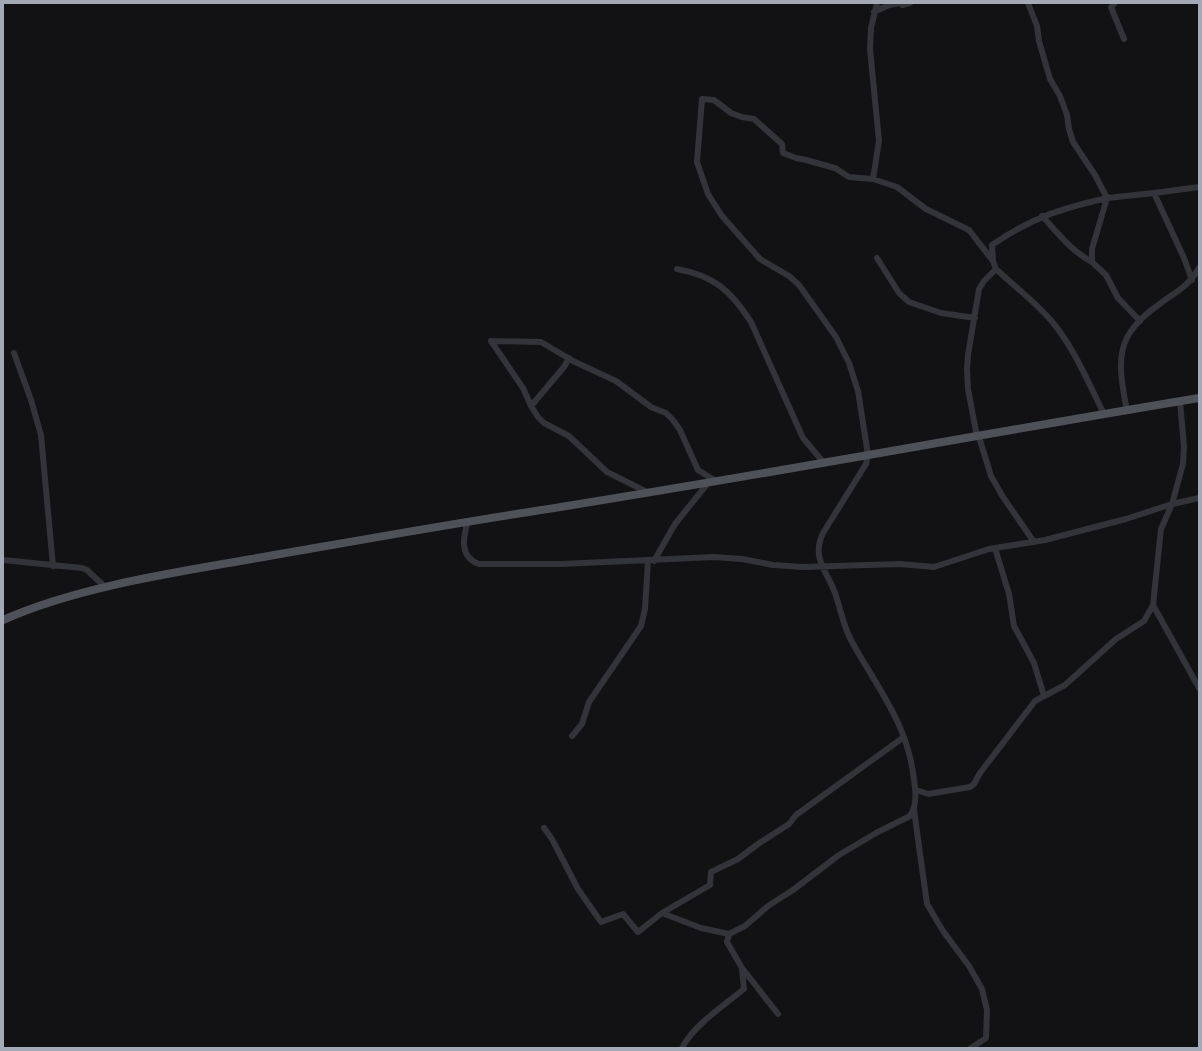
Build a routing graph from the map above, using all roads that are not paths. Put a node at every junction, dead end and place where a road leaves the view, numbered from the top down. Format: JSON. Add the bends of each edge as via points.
{"nodes":[{"id":1,"x":877,"y":3,"type":"edge"},
{"id":2,"x":900,"y":3,"type":"edge"},
{"id":3,"x":910,"y":3,"type":"edge"},
{"id":4,"x":1028,"y":3,"type":"edge"},
{"id":5,"x":1116,"y":3,"type":"edge"},
{"id":6,"x":874,"y":12,"type":"junction"},
{"id":7,"x":1124,"y":39,"type":"dead end"},
{"id":8,"x":873,"y":179,"type":"junction"},
{"id":9,"x":1199,"y":187,"type":"edge"},
{"id":10,"x":1154,"y":193,"type":"junction"},
{"id":11,"x":1107,"y":198,"type":"junction"},
{"id":12,"x":1042,"y":216,"type":"junction"},
{"id":13,"x":878,"y":258,"type":"dead end"},
{"id":14,"x":993,"y":261,"type":"junction"},
{"id":15,"x":1092,"y":262,"type":"junction"},
{"id":16,"x":1199,"y":268,"type":"edge"},
{"id":17,"x":677,"y":269,"type":"dead end"},
{"id":18,"x":996,"y":269,"type":"junction"},
{"id":19,"x":1195,"y":278,"type":"edge"},
{"id":20,"x":975,"y":318,"type":"junction"},
{"id":21,"x":1140,"y":322,"type":"junction"},
{"id":22,"x":14,"y":353,"type":"dead end"},
{"id":23,"x":569,"y":358,"type":"junction"},
{"id":24,"x":1199,"y":398,"type":"edge"},
{"id":25,"x":1180,"y":401,"type":"junction"},
{"id":26,"x":531,"y":406,"type":"junction"},
{"id":27,"x":1127,"y":411,"type":"junction"},
{"id":28,"x":1104,"y":414,"type":"junction"},
{"id":29,"x":978,"y":437,"type":"junction"},
{"id":30,"x":868,"y":455,"type":"junction"},
{"id":31,"x":824,"y":463,"type":"junction"},
{"id":32,"x":716,"y":481,"type":"junction"},
{"id":33,"x":708,"y":483,"type":"junction"},
{"id":34,"x":649,"y":493,"type":"junction"},
{"id":35,"x":1199,"y":498,"type":"edge"},
{"id":36,"x":1172,"y":504,"type":"junction"},
{"id":37,"x":468,"y":521,"type":"junction"},
{"id":38,"x":1034,"y":542,"type":"junction"},
{"id":39,"x":995,"y":548,"type":"junction"},
{"id":40,"x":3,"y":560,"type":"edge"},
{"id":41,"x":651,"y":561,"type":"junction"},
{"id":42,"x":53,"y":566,"type":"junction"},
{"id":43,"x":822,"y":567,"type":"junction"},
{"id":44,"x":105,"y":587,"type":"junction"},
{"id":45,"x":1153,"y":606,"type":"junction"},
{"id":46,"x":3,"y":620,"type":"edge"},
{"id":47,"x":1199,"y":688,"type":"edge"},
{"id":48,"x":1044,"y":696,"type":"junction"},
{"id":49,"x":572,"y":736,"type":"dead end"},
{"id":50,"x":904,"y":737,"type":"junction"},
{"id":51,"x":916,"y":790,"type":"junction"},
{"id":52,"x":914,"y":810,"type":"junction"},
{"id":53,"x":544,"y":828,"type":"dead end"},
{"id":54,"x":662,"y":913,"type":"junction"},
{"id":55,"x":729,"y":934,"type":"junction"},
{"id":56,"x":742,"y":968,"type":"junction"},
{"id":57,"x":778,"y":1014,"type":"dead end"},
{"id":58,"x":682,"y":1048,"type":"edge"},
{"id":59,"x":971,"y":1048,"type":"edge"}],
"edges":[{"from":1,"to":6,"type":"street"},
{"from":2,"to":3,"type":"street","via":[[902,6]]},
{"from":2,"to":6,"type":"street"},
{"from":4,"to":11,"type":"street","via":[[1050,79],[1067,115],[1073,142]]},
{"from":5,"to":7,"type":"street","via":[[1111,7]]},
{"from":6,"to":8,"type":"street","via":[[870,49],[879,141]]},
{"from":8,"to":14,"type":"street","via":[[897,187],[926,209],[969,230]]},
{"from":8,"to":30,"type":"street","via":[[849,177],[835,168],[783,153],[782,144],[759,122],[731,113],[714,100],[702,99],[697,162],[708,194],[722,216],[760,259],[799,285],[836,337],[850,363],[858,391]]},
{"from":9,"to":10,"type":"street"},
{"from":10,"to":11,"type":"street"},
{"from":10,"to":19,"type":"street"},
{"from":11,"to":12,"type":"street"},
{"from":11,"to":15,"type":"street","via":[[1092,249]]},
{"from":12,"to":14,"type":"street","via":[[1012,231],[992,245]]},
{"from":12,"to":15,"type":"street","via":[[1068,245]]},
{"from":13,"to":20,"type":"street","via":[[899,293],[909,302],[941,313]]},
{"from":14,"to":18,"type":"street"},
{"from":15,"to":21,"type":"street","via":[[1106,275],[1118,298]]},
{"from":16,"to":19,"type":"street"},
{"from":17,"to":31,"type":"street","via":[[705,276],[720,284],[741,306],[751,322],[803,438]]},
{"from":18,"to":20,"type":"street","via":[[981,284]]},
{"from":18,"to":28,"type":"street","via":[[1040,309],[1063,337]]},
{"from":19,"to":21,"type":"street"},
{"from":20,"to":29,"type":"street","via":[[967,369],[968,389]]},
{"from":21,"to":27,"type":"street","via":[[1125,340],[1121,354],[1120,368]]},
{"from":22,"to":42,"type":"street","via":[[41,435]]},
{"from":23,"to":26,"type":"street","via":[[561,372]]},
{"from":23,"to":26,"type":"street","via":[[541,342],[491,341],[523,388]]},
{"from":23,"to":32,"type":"street","via":[[616,381],[651,407],[666,413],[680,430],[698,470]]},
{"from":24,"to":25,"type":"main road"},
{"from":25,"to":27,"type":"main road"},
{"from":25,"to":36,"type":"street","via":[[1183,464]]},
{"from":26,"to":34,"type":"street","via":[[544,423],[569,436],[607,472]]},
{"from":27,"to":28,"type":"main road"},
{"from":28,"to":29,"type":"main road"},
{"from":29,"to":30,"type":"main road"},
{"from":29,"to":38,"type":"street","via":[[991,476]]},
{"from":30,"to":31,"type":"main road"},
{"from":30,"to":43,"type":"street","via":[[864,470],[844,498],[819,543]]},
{"from":31,"to":32,"type":"main road"},
{"from":32,"to":33,"type":"main road"},
{"from":33,"to":34,"type":"main road"},
{"from":33,"to":41,"type":"street","via":[[675,524]]},
{"from":34,"to":37,"type":"main road"},
{"from":35,"to":36,"type":"street"},
{"from":36,"to":38,"type":"street","via":[[1126,519]]},
{"from":36,"to":45,"type":"street","via":[[1161,529]]},
{"from":37,"to":41,"type":"street","via":[[463,545],[472,562],[479,564]]},
{"from":37,"to":44,"type":"main road","via":[[195,568]]},
{"from":38,"to":39,"type":"street"},
{"from":39,"to":43,"type":"street","via":[[934,567],[900,564]]},
{"from":39,"to":48,"type":"street","via":[[1009,594],[1014,626],[1034,663]]},
{"from":40,"to":42,"type":"street"},
{"from":41,"to":43,"type":"street","via":[[714,557],[772,565]]},
{"from":41,"to":49,"type":"street","via":[[641,626],[589,702],[582,724]]},
{"from":42,"to":44,"type":"street","via":[[87,570]]},
{"from":43,"to":50,"type":"street","via":[[835,592],[843,622],[852,642],[887,699]]},
{"from":44,"to":46,"type":"main road"},
{"from":45,"to":47,"type":"street"},
{"from":45,"to":48,"type":"street","via":[[1144,621],[1116,639],[1062,688]]},
{"from":48,"to":51,"type":"street","via":[[1028,709],[970,787],[928,794]]},
{"from":50,"to":51,"type":"street"},
{"from":50,"to":54,"type":"street","via":[[796,815],[790,824],[738,859],[711,872],[710,885]]},
{"from":51,"to":52,"type":"street"},
{"from":52,"to":55,"type":"street","via":[[910,816],[839,855],[768,906],[745,926]]},
{"from":52,"to":59,"type":"street","via":[[927,904],[982,989],[987,1010],[986,1038]]},
{"from":53,"to":54,"type":"street","via":[[578,889],[601,922],[623,914],[638,932]]},
{"from":54,"to":55,"type":"street","via":[[701,928]]},
{"from":55,"to":56,"type":"street","via":[[727,942]]},
{"from":56,"to":57,"type":"street"},
{"from":56,"to":58,"type":"street","via":[[744,989],[712,1015]]}]}
